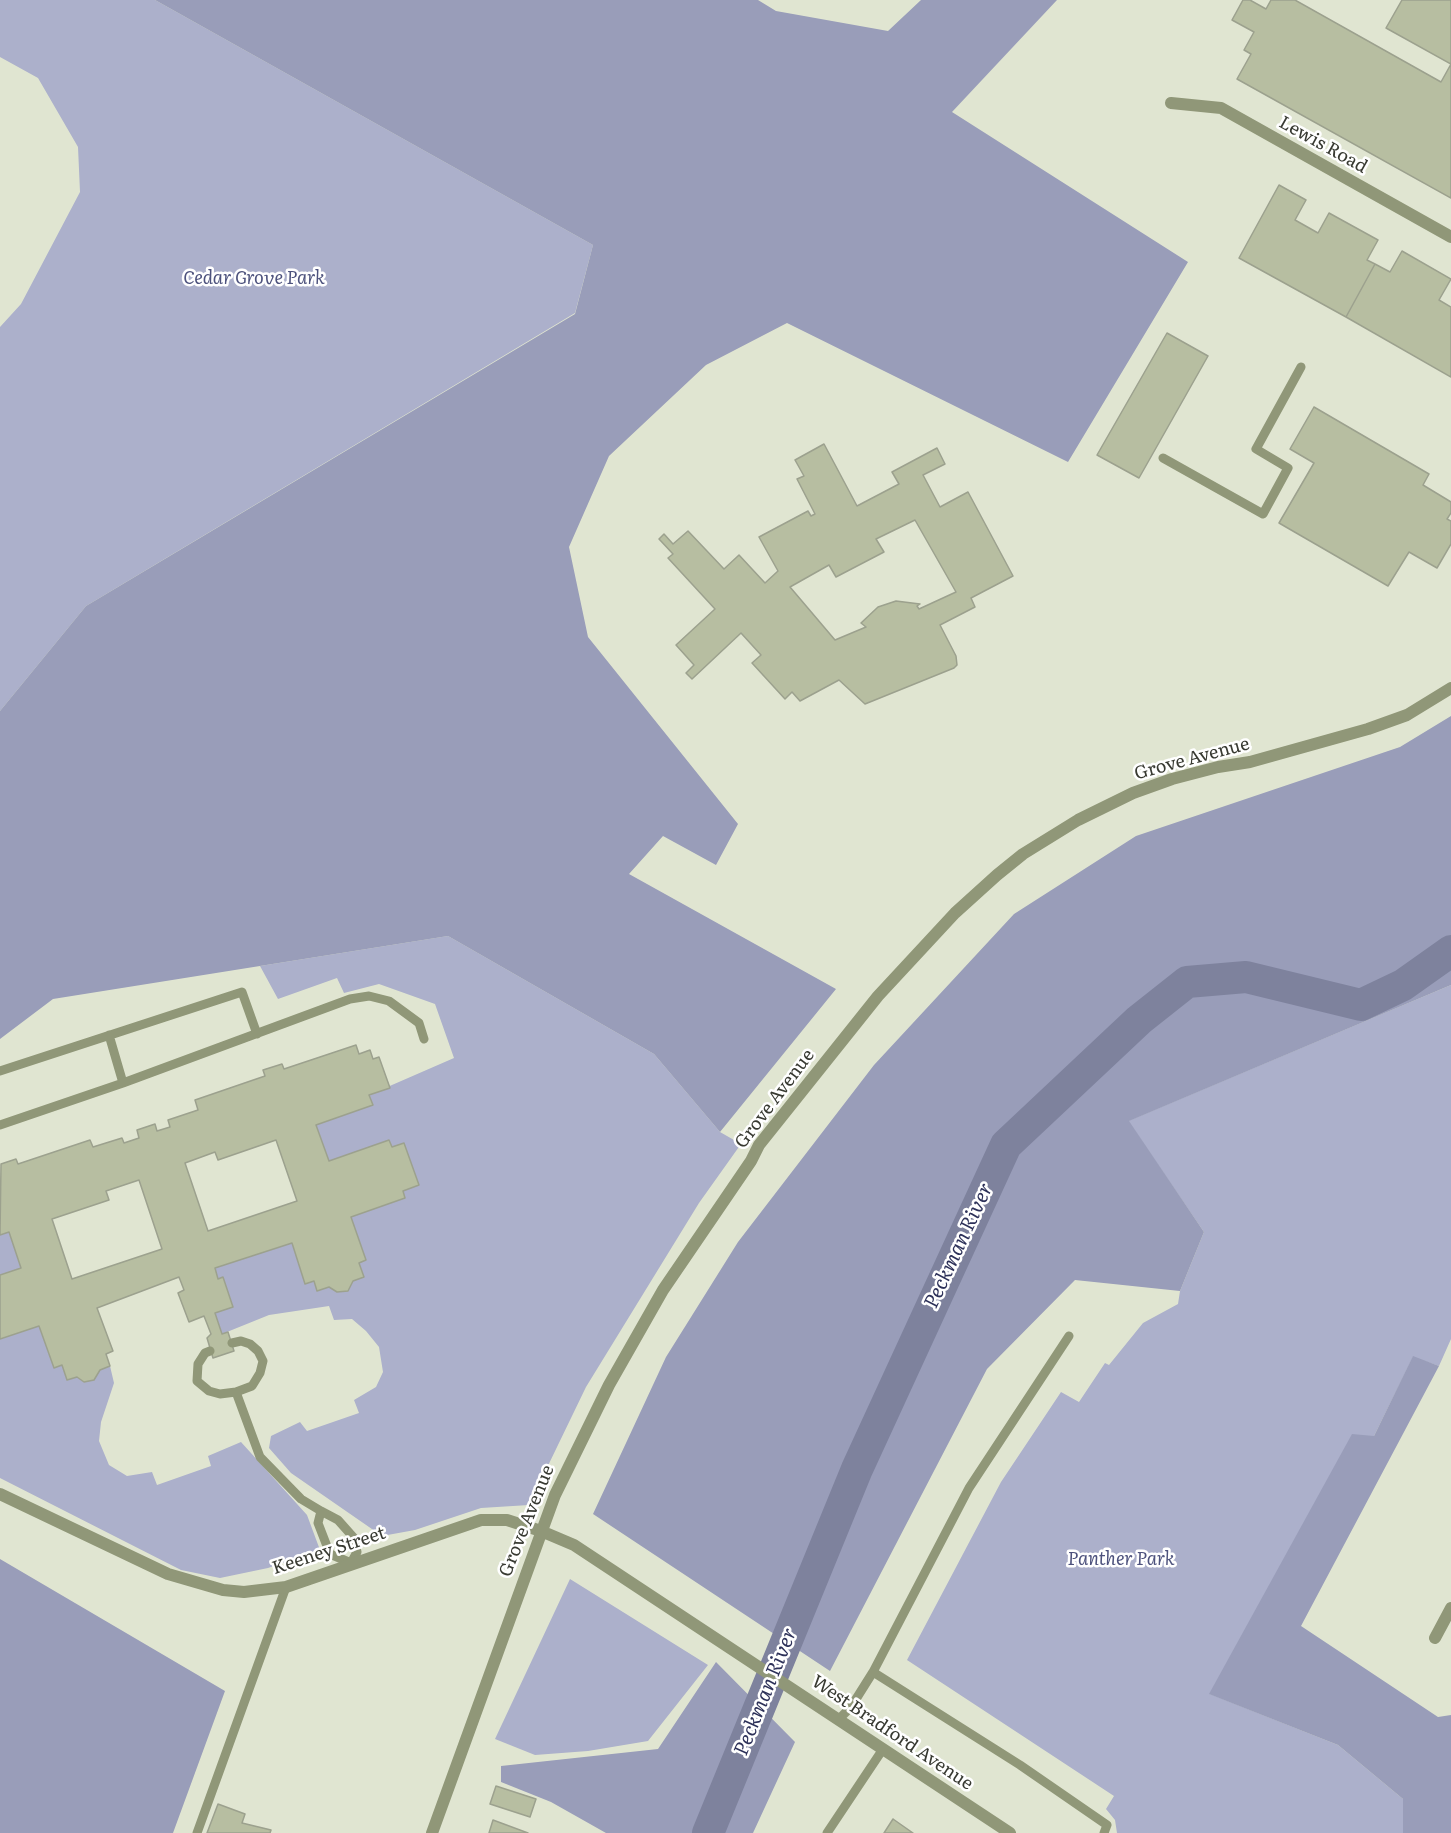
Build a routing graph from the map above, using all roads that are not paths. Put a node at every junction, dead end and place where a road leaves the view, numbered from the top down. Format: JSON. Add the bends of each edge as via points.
{"nodes":[{"id":1,"x":1171,"y":103,"type":"dead end"},
{"id":2,"x":1451,"y":237,"type":"edge"},
{"id":3,"x":1301,"y":367,"type":"dead end"},
{"id":4,"x":1163,"y":458,"type":"dead end"},
{"id":5,"x":1451,"y":688,"type":"edge"},
{"id":6,"x":257,"y":1034,"type":"junction"},
{"id":7,"x":108,"y":1035,"type":"junction"},
{"id":8,"x":424,"y":1039,"type":"dead end"},
{"id":9,"x":0,"y":1071,"type":"edge"},
{"id":10,"x":123,"y":1083,"type":"junction"},
{"id":11,"x":0,"y":1125,"type":"edge"},
{"id":12,"x":1069,"y":1336,"type":"dead end"},
{"id":13,"x":232,"y":1343,"type":"dead end"},
{"id":14,"x":210,"y":1351,"type":"dead end"},
{"id":15,"x":236,"y":1392,"type":"junction"},
{"id":16,"x":0,"y":1494,"type":"edge"},
{"id":17,"x":321,"y":1511,"type":"junction"},
{"id":18,"x":541,"y":1531,"type":"junction"},
{"id":19,"x":351,"y":1563,"type":"junction"},
{"id":20,"x":286,"y":1587,"type":"junction"},
{"id":21,"x":1451,"y":1608,"type":"edge"},
{"id":22,"x":1435,"y":1638,"type":"dead end"},
{"id":23,"x":873,"y":1672,"type":"junction"},
{"id":24,"x":839,"y":1719,"type":"junction"},
{"id":25,"x":884,"y":1749,"type":"junction"},
{"id":26,"x":197,"y":1833,"type":"edge"},
{"id":27,"x":432,"y":1833,"type":"edge"},
{"id":28,"x":827,"y":1833,"type":"edge"},
{"id":29,"x":1010,"y":1833,"type":"edge"},
{"id":30,"x":1104,"y":1833,"type":"edge"}],
"edges":[{"from":1,"to":2,"type":"street","name":"Lewis Road","via":[[1221,108]]},
{"from":3,"to":4,"type":"lane","via":[[1256,449],[1288,468],[1263,514]]},
{"from":5,"to":18,"type":"street","name":"Grove Avenue","via":[[1407,715],[1368,729],[1183,776],[1133,793],[1078,820],[1023,854],[955,913],[878,996],[759,1145],[631,1344],[581,1438]]},
{"from":6,"to":7,"type":"lane","via":[[242,992]]},
{"from":6,"to":8,"type":"lane","via":[[350,999],[369,996],[389,1001],[419,1023]]},
{"from":6,"to":10,"type":"lane"},
{"from":7,"to":9,"type":"lane"},
{"from":7,"to":10,"type":"lane"},
{"from":10,"to":11,"type":"lane"},
{"from":12,"to":23,"type":"lane","via":[[969,1488]]},
{"from":13,"to":15,"type":"lane","via":[[250,1344],[263,1361],[252,1386]]},
{"from":14,"to":15,"type":"lane","via":[[198,1364],[196,1381],[220,1394]]},
{"from":15,"to":17,"type":"lane","via":[[260,1457],[301,1499]]},
{"from":16,"to":20,"type":"street","name":"Keeney Street","via":[[186,1582],[244,1592]]},
{"from":17,"to":19,"type":"lane","via":[[318,1523],[330,1554]]},
{"from":17,"to":19,"type":"lane","via":[[338,1520],[354,1538],[357,1552]]},
{"from":18,"to":19,"type":"street","name":"Keeney Street","via":[[507,1520],[481,1520]]},
{"from":18,"to":24,"type":"street","name":"West Bradford Avenue","via":[[574,1545]]},
{"from":18,"to":27,"type":"street","name":"Grove Avenue"},
{"from":19,"to":20,"type":"street","name":"Keeney Street"},
{"from":20,"to":26,"type":"lane"},
{"from":21,"to":22,"type":"street"},
{"from":23,"to":24,"type":"lane"},
{"from":23,"to":30,"type":"lane","via":[[1020,1765],[1107,1826]]},
{"from":24,"to":25,"type":"street","name":"West Bradford Avenue"},
{"from":25,"to":28,"type":"lane"},
{"from":25,"to":29,"type":"street","name":"West Bradford Avenue"}]}
